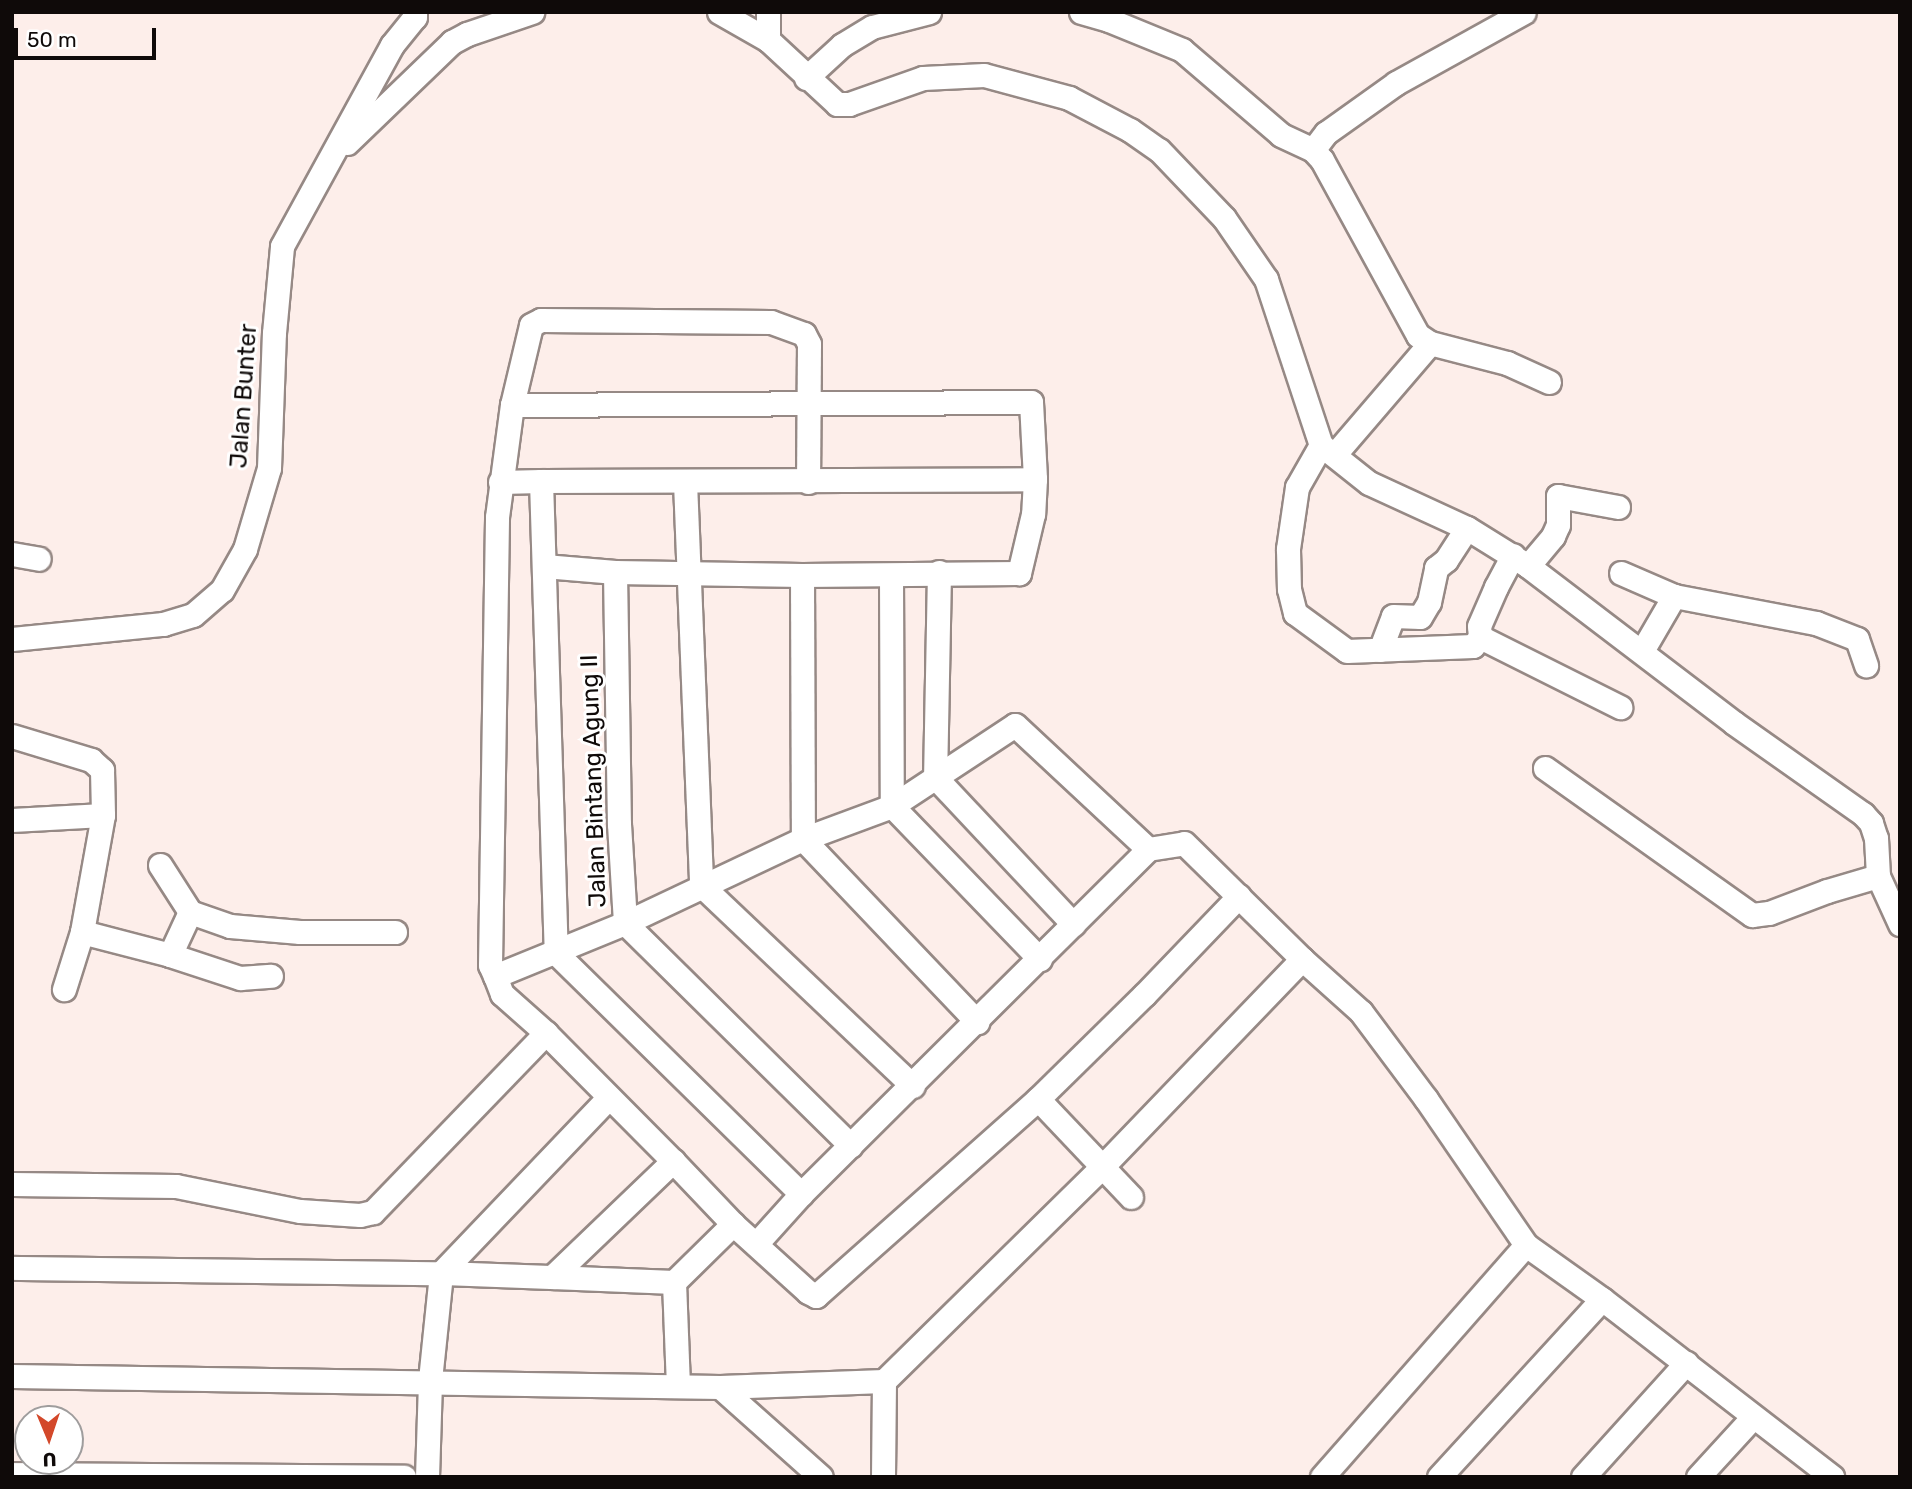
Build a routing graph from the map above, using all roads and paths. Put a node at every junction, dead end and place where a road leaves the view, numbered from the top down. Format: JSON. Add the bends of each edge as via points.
{"nodes":[{"id":1,"x":532,"y":12,"type":"edge"},
{"id":2,"x":719,"y":12,"type":"edge"},
{"id":3,"x":768,"y":12,"type":"edge"},
{"id":4,"x":929,"y":12,"type":"edge"},
{"id":5,"x":1081,"y":12,"type":"edge"},
{"id":6,"x":1524,"y":12,"type":"edge"},
{"id":7,"x":417,"y":14,"type":"edge"},
{"id":8,"x":768,"y":40,"type":"junction"},
{"id":9,"x":806,"y":78,"type":"junction"},
{"id":10,"x":1313,"y":150,"type":"junction"},
{"id":11,"x":329,"y":161,"type":"junction"},
{"id":12,"x":1430,"y":343,"type":"junction"},
{"id":13,"x":1549,"y":382,"type":"dead end"},
{"id":14,"x":810,"y":402,"type":"junction"},
{"id":15,"x":512,"y":405,"type":"junction"},
{"id":16,"x":1328,"y":449,"type":"junction"},
{"id":17,"x":1035,"y":478,"type":"junction"},
{"id":18,"x":541,"y":481,"type":"junction"},
{"id":19,"x":500,"y":482,"type":"junction"},
{"id":20,"x":685,"y":482,"type":"junction"},
{"id":21,"x":808,"y":482,"type":"junction"},
{"id":22,"x":1618,"y":508,"type":"dead end"},
{"id":23,"x":1467,"y":528,"type":"junction"},
{"id":24,"x":12,"y":554,"type":"edge"},
{"id":25,"x":39,"y":559,"type":"dead end"},
{"id":26,"x":1521,"y":561,"type":"junction"},
{"id":27,"x":544,"y":566,"type":"junction"},
{"id":28,"x":615,"y":572,"type":"junction"},
{"id":29,"x":939,"y":572,"type":"junction"},
{"id":30,"x":688,"y":573,"type":"junction"},
{"id":31,"x":1621,"y":573,"type":"dead end"},
{"id":32,"x":802,"y":575,"type":"junction"},
{"id":33,"x":891,"y":575,"type":"junction"},
{"id":34,"x":1674,"y":596,"type":"junction"},
{"id":35,"x":1480,"y":637,"type":"junction"},
{"id":36,"x":13,"y":642,"type":"edge"},
{"id":37,"x":1380,"y":650,"type":"junction"},
{"id":38,"x":1642,"y":651,"type":"junction"},
{"id":39,"x":1866,"y":665,"type":"dead end"},
{"id":40,"x":1620,"y":707,"type":"dead end"},
{"id":41,"x":12,"y":736,"type":"edge"},
{"id":42,"x":1545,"y":768,"type":"dead end"},
{"id":43,"x":935,"y":777,"type":"junction"},
{"id":44,"x":892,"y":806,"type":"junction"},
{"id":45,"x":103,"y":815,"type":"junction"},
{"id":46,"x":12,"y":820,"type":"edge"},
{"id":47,"x":803,"y":839,"type":"junction"},
{"id":48,"x":1148,"y":849,"type":"junction"},
{"id":49,"x":160,"y":865,"type":"dead end"},
{"id":50,"x":1878,"y":876,"type":"junction"},
{"id":51,"x":701,"y":885,"type":"junction"},
{"id":52,"x":1239,"y":896,"type":"junction"},
{"id":53,"x":190,"y":912,"type":"junction"},
{"id":54,"x":625,"y":923,"type":"junction"},
{"id":55,"x":1073,"y":924,"type":"junction"},
{"id":56,"x":1900,"y":924,"type":"edge"},
{"id":57,"x":82,"y":932,"type":"junction"},
{"id":58,"x":395,"y":932,"type":"dead end"},
{"id":59,"x":556,"y":953,"type":"junction"},
{"id":60,"x":170,"y":955,"type":"junction"},
{"id":61,"x":1040,"y":958,"type":"junction"},
{"id":62,"x":1302,"y":959,"type":"junction"},
{"id":63,"x":271,"y":976,"type":"dead end"},
{"id":64,"x":495,"y":976,"type":"junction"},
{"id":65,"x":64,"y":989,"type":"dead end"},
{"id":66,"x":977,"y":1021,"type":"junction"},
{"id":67,"x":546,"y":1034,"type":"junction"},
{"id":68,"x":913,"y":1086,"type":"junction"},
{"id":69,"x":609,"y":1097,"type":"junction"},
{"id":70,"x":1038,"y":1099,"type":"junction"},
{"id":71,"x":851,"y":1146,"type":"junction"},
{"id":72,"x":673,"y":1161,"type":"junction"},
{"id":73,"x":1101,"y":1168,"type":"junction"},
{"id":74,"x":12,"y":1184,"type":"edge"},
{"id":75,"x":801,"y":1194,"type":"junction"},
{"id":76,"x":1131,"y":1197,"type":"dead end"},
{"id":77,"x":733,"y":1223,"type":"junction"},
{"id":78,"x":756,"y":1244,"type":"junction"},
{"id":79,"x":1526,"y":1245,"type":"junction"},
{"id":80,"x":12,"y":1268,"type":"edge"},
{"id":81,"x":441,"y":1273,"type":"junction"},
{"id":82,"x":552,"y":1277,"type":"junction"},
{"id":83,"x":674,"y":1282,"type":"junction"},
{"id":84,"x":1602,"y":1299,"type":"junction"},
{"id":85,"x":1686,"y":1363,"type":"junction"},
{"id":86,"x":12,"y":1376,"type":"edge"},
{"id":87,"x":430,"y":1380,"type":"junction"},
{"id":88,"x":884,"y":1381,"type":"junction"},
{"id":89,"x":678,"y":1385,"type":"junction"},
{"id":90,"x":719,"y":1387,"type":"junction"},
{"id":91,"x":1753,"y":1417,"type":"junction"},
{"id":92,"x":1821,"y":1473,"type":"edge"},
{"id":93,"x":12,"y":1474,"type":"edge"},
{"id":94,"x":404,"y":1477,"type":"edge"},
{"id":95,"x":427,"y":1477,"type":"edge"},
{"id":96,"x":821,"y":1477,"type":"edge"},
{"id":97,"x":883,"y":1477,"type":"edge"},
{"id":98,"x":1322,"y":1477,"type":"edge"},
{"id":99,"x":1439,"y":1477,"type":"edge"},
{"id":100,"x":1583,"y":1477,"type":"edge"},
{"id":101,"x":1698,"y":1477,"type":"edge"}],
"edges":[{"from":1,"to":11,"type":"street","via":[[452,42]]},
{"from":2,"to":8,"type":"street"},
{"from":3,"to":8,"type":"street"},
{"from":4,"to":9,"type":"street","via":[[872,27],[842,45]]},
{"from":5,"to":10,"type":"street","via":[[1182,50],[1281,135]]},
{"from":6,"to":10,"type":"street","via":[[1396,83],[1326,133]]},
{"from":7,"to":11,"type":"street","name":"Jalan Bunter","via":[[392,45]]},
{"from":8,"to":9,"type":"street"},
{"from":9,"to":16,"type":"street","via":[[843,105],[923,78],[984,75],[1069,98],[1159,150],[1224,218],[1266,279]]},
{"from":10,"to":12,"type":"street","via":[[1418,335]]},
{"from":11,"to":36,"type":"street","name":"Jalan Bunter","via":[[282,246],[269,468],[245,549],[222,590],[192,615],[163,624]]},
{"from":12,"to":13,"type":"street","via":[[1507,363]]},
{"from":12,"to":16,"type":"street"},
{"from":14,"to":15,"type":"street"},
{"from":14,"to":15,"type":"street","via":[[809,344],[804,334],[788,326],[771,322],[541,320],[531,325]]},
{"from":14,"to":17,"type":"street","via":[[1031,402]]},
{"from":14,"to":21,"type":"street"},
{"from":15,"to":19,"type":"street"},
{"from":16,"to":23,"type":"street","via":[[1369,483]]},
{"from":16,"to":37,"type":"street","via":[[1297,486],[1288,549],[1291,600],[1295,613],[1309,626],[1347,651]]},
{"from":17,"to":21,"type":"street"},
{"from":17,"to":29,"type":"street","via":[[1033,514],[1019,573]]},
{"from":18,"to":19,"type":"street"},
{"from":18,"to":20,"type":"street"},
{"from":18,"to":27,"type":"street"},
{"from":19,"to":64,"type":"street","via":[[490,965]]},
{"from":20,"to":21,"type":"street"},
{"from":20,"to":30,"type":"street"},
{"from":22,"to":26,"type":"street","via":[[1559,496],[1553,536]]},
{"from":23,"to":26,"type":"street"},
{"from":23,"to":37,"type":"street","via":[[1436,568],[1429,602],[1420,617],[1393,616]]},
{"from":24,"to":25,"type":"street"},
{"from":26,"to":35,"type":"street","via":[[1496,587],[1479,626]]},
{"from":26,"to":38,"type":"street"},
{"from":27,"to":28,"type":"street"},
{"from":27,"to":59,"type":"street"},
{"from":28,"to":30,"type":"street"},
{"from":28,"to":54,"type":"street","name":"Jalan Bintang Agung II"},
{"from":29,"to":33,"type":"street"},
{"from":29,"to":43,"type":"street"},
{"from":30,"to":32,"type":"street"},
{"from":30,"to":51,"type":"street"},
{"from":31,"to":34,"type":"street"},
{"from":32,"to":33,"type":"street"},
{"from":32,"to":47,"type":"street"},
{"from":33,"to":44,"type":"street"},
{"from":34,"to":38,"type":"street"},
{"from":34,"to":39,"type":"street","via":[[1816,623],[1857,639]]},
{"from":35,"to":37,"type":"street","via":[[1473,646],[1462,648]]},
{"from":35,"to":40,"type":"street"},
{"from":38,"to":50,"type":"street","via":[[1863,814],[1876,838]]},
{"from":41,"to":45,"type":"street","via":[[98,764]]},
{"from":42,"to":50,"type":"street","via":[[1752,915]]},
{"from":43,"to":44,"type":"street"},
{"from":43,"to":48,"type":"street","via":[[1015,725]]},
{"from":43,"to":55,"type":"street"},
{"from":44,"to":47,"type":"street"},
{"from":44,"to":61,"type":"street"},
{"from":45,"to":46,"type":"street"},
{"from":45,"to":57,"type":"street"},
{"from":47,"to":51,"type":"street"},
{"from":47,"to":66,"type":"street"},
{"from":48,"to":52,"type":"street","via":[[1184,843]]},
{"from":48,"to":55,"type":"street"},
{"from":49,"to":53,"type":"street"},
{"from":50,"to":56,"type":"street"},
{"from":51,"to":54,"type":"street"},
{"from":51,"to":68,"type":"street"},
{"from":52,"to":62,"type":"street"},
{"from":52,"to":70,"type":"street"},
{"from":53,"to":58,"type":"street","via":[[230,926]]},
{"from":53,"to":60,"type":"street"},
{"from":54,"to":59,"type":"street"},
{"from":54,"to":71,"type":"street","name":"Jalan Bintang Agung II"},
{"from":55,"to":61,"type":"street"},
{"from":57,"to":60,"type":"street"},
{"from":57,"to":65,"type":"street"},
{"from":59,"to":64,"type":"street"},
{"from":59,"to":75,"type":"street"},
{"from":60,"to":63,"type":"street","via":[[240,978]]},
{"from":61,"to":66,"type":"street"},
{"from":62,"to":73,"type":"street"},
{"from":62,"to":79,"type":"street","via":[[1361,1012]]},
{"from":64,"to":67,"type":"street","via":[[502,994]]},
{"from":66,"to":68,"type":"street"},
{"from":67,"to":69,"type":"street"},
{"from":67,"to":74,"type":"street","via":[[373,1212],[300,1210],[176,1186]]},
{"from":68,"to":71,"type":"street"},
{"from":69,"to":72,"type":"street"},
{"from":69,"to":81,"type":"street"},
{"from":70,"to":73,"type":"street"},
{"from":70,"to":78,"type":"street","via":[[816,1296]]},
{"from":71,"to":75,"type":"street"},
{"from":72,"to":77,"type":"street"},
{"from":72,"to":82,"type":"street"},
{"from":73,"to":76,"type":"street"},
{"from":73,"to":88,"type":"street"},
{"from":75,"to":78,"type":"street"},
{"from":77,"to":78,"type":"street"},
{"from":77,"to":83,"type":"street"},
{"from":79,"to":84,"type":"street"},
{"from":79,"to":98,"type":"street"},
{"from":80,"to":81,"type":"street"},
{"from":81,"to":82,"type":"street"},
{"from":81,"to":87,"type":"street"},
{"from":82,"to":83,"type":"street"},
{"from":83,"to":89,"type":"street"},
{"from":84,"to":85,"type":"street"},
{"from":84,"to":99,"type":"street"},
{"from":85,"to":91,"type":"street"},
{"from":85,"to":100,"type":"street"},
{"from":86,"to":87,"type":"street"},
{"from":87,"to":89,"type":"street"},
{"from":87,"to":95,"type":"street"},
{"from":88,"to":90,"type":"street"},
{"from":88,"to":97,"type":"street"},
{"from":89,"to":90,"type":"street"},
{"from":90,"to":96,"type":"street"},
{"from":91,"to":92,"type":"street"},
{"from":91,"to":101,"type":"street"},
{"from":93,"to":94,"type":"street"}]}
